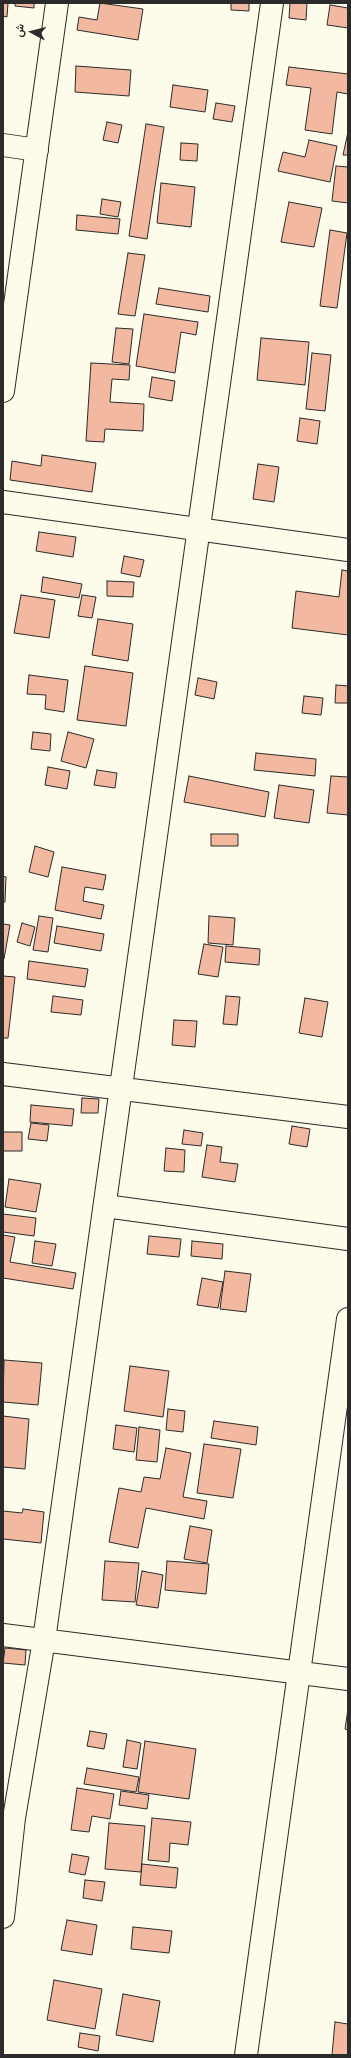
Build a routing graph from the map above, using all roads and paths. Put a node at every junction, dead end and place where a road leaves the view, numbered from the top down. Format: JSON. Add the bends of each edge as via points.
{"nodes":[{"id":1,"x":57,"y":3,"type":"edge"},
{"id":2,"x":272,"y":3,"type":"edge"},
{"id":3,"x":3,"y":145,"type":"edge"},
{"id":4,"x":37,"y":150,"type":"junction"},
{"id":5,"x":8,"y":324,"type":"edge"},
{"id":6,"x":3,"y":391,"type":"edge"},
{"id":7,"x":3,"y":502,"type":"edge"},
{"id":8,"x":199,"y":529,"type":"junction"},
{"id":9,"x":348,"y":550,"type":"edge"},
{"id":10,"x":3,"y":1074,"type":"edge"},
{"id":11,"x":122,"y":1089,"type":"junction"},
{"id":12,"x":348,"y":1117,"type":"edge"},
{"id":13,"x":105,"y":1206,"type":"junction"},
{"id":14,"x":348,"y":1239,"type":"edge"},
{"id":15,"x":348,"y":1319,"type":"edge"},
{"id":16,"x":3,"y":1635,"type":"edge"},
{"id":17,"x":44,"y":1640,"type":"junction"},
{"id":18,"x":299,"y":1674,"type":"junction"},
{"id":19,"x":348,"y":1679,"type":"edge"},
{"id":20,"x":9,"y":1817,"type":"edge"},
{"id":21,"x":3,"y":1917,"type":"edge"},
{"id":22,"x":246,"y":2055,"type":"edge"}],
"edges":[{"from":1,"to":4,"type":"street"},
{"from":2,"to":8,"type":"street"},
{"from":3,"to":4,"type":"street"},
{"from":4,"to":5,"type":"street"},
{"from":5,"to":6,"type":"street"},
{"from":7,"to":8,"type":"street"},
{"from":8,"to":9,"type":"street"},
{"from":8,"to":11,"type":"street"},
{"from":10,"to":11,"type":"street"},
{"from":11,"to":12,"type":"street"},
{"from":11,"to":13,"type":"street"},
{"from":13,"to":14,"type":"street"},
{"from":13,"to":17,"type":"street"},
{"from":15,"to":18,"type":"street"},
{"from":16,"to":17,"type":"street"},
{"from":17,"to":18,"type":"street"},
{"from":17,"to":20,"type":"street"},
{"from":18,"to":19,"type":"street"},
{"from":18,"to":22,"type":"street"},
{"from":20,"to":21,"type":"street"}]}
